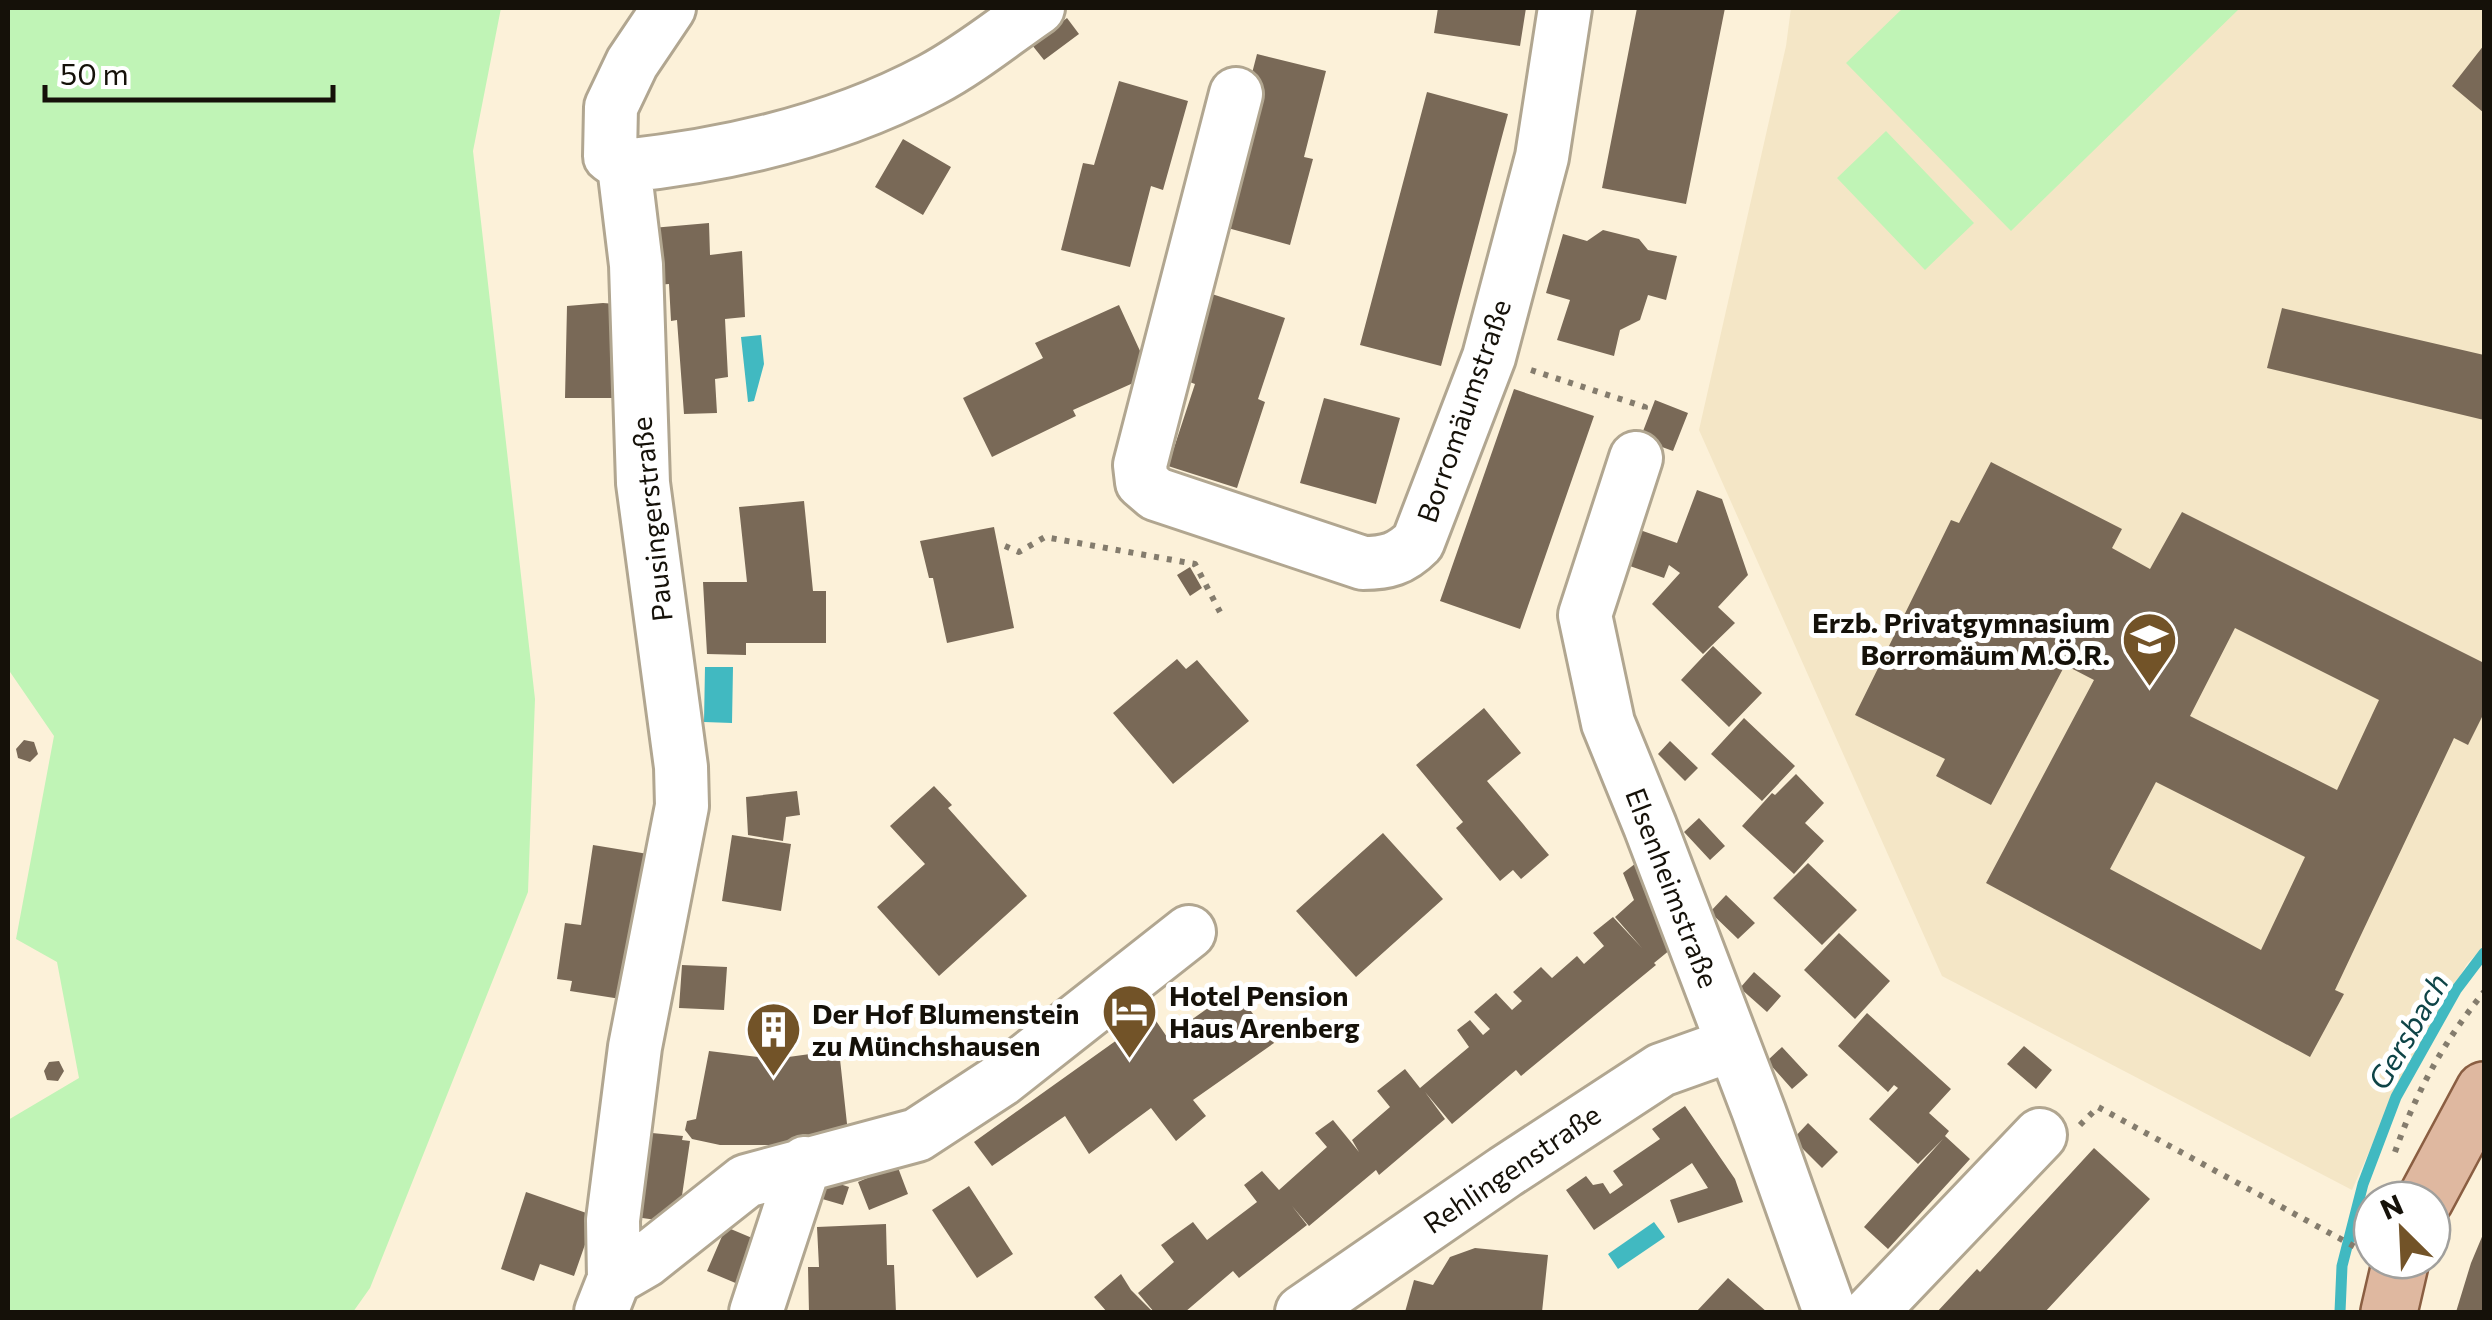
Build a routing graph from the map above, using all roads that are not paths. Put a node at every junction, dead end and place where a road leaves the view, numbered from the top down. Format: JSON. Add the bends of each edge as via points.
{"nodes":[{"id":1,"x":669,"y":8,"type":"edge"},
{"id":2,"x":1038,"y":8,"type":"edge"},
{"id":3,"x":1565,"y":8,"type":"edge"},
{"id":4,"x":1236,"y":94,"type":"dead end"},
{"id":5,"x":624,"y":166,"type":"junction"},
{"id":6,"x":1636,"y":458,"type":"dead end"},
{"id":7,"x":1189,"y":932,"type":"dead end"},
{"id":8,"x":1731,"y":1045,"type":"junction"},
{"id":9,"x":2484,"y":1090,"type":"edge"},
{"id":10,"x":2040,"y":1135,"type":"dead end"},
{"id":11,"x":805,"y":1163,"type":"junction"},
{"id":12,"x":2409,"y":1180,"type":"edge"},
{"id":13,"x":2385,"y":1280,"type":"edge"},
{"id":14,"x":608,"y":1296,"type":"edge"},
{"id":15,"x":756,"y":1312,"type":"edge"},
{"id":16,"x":1302,"y":1312,"type":"edge"},
{"id":17,"x":1830,"y":1312,"type":"edge"},
{"id":18,"x":1870,"y":1312,"type":"edge"},
{"id":19,"x":2389,"y":1312,"type":"edge"}],
"edges":[{"from":1,"to":5,"type":"street","name":"Pausingerstraße","via":[[611,107],[610,156]]},
{"from":2,"to":5,"type":"street","via":[[930,80],[846,118],[695,159]]},
{"from":3,"to":4,"type":"street","name":"Borromäumstraße","via":[[1542,157],[1489,357],[1418,542],[1388,563],[1363,563],[1156,494],[1142,482],[1140,465]]},
{"from":5,"to":14,"type":"street","name":"Pausingerstraße","via":[[636,265],[644,483],[682,806],[636,1047]]},
{"from":6,"to":8,"type":"street","name":"Elsenheimstraße","via":[[1585,615],[1608,723]]},
{"from":7,"to":11,"type":"street","via":[[1000,1080],[917,1135]]},
{"from":8,"to":16,"type":"street","name":"Rehlingenstraße","via":[[1660,1070]]},
{"from":8,"to":17,"type":"street","name":"Elsenheimstraße"},
{"from":9,"to":12,"type":"main road"},
{"from":10,"to":18,"type":"street"},
{"from":11,"to":14,"type":"street","via":[[746,1181]]},
{"from":11,"to":15,"type":"street"},
{"from":13,"to":19,"type":"main road"}]}
